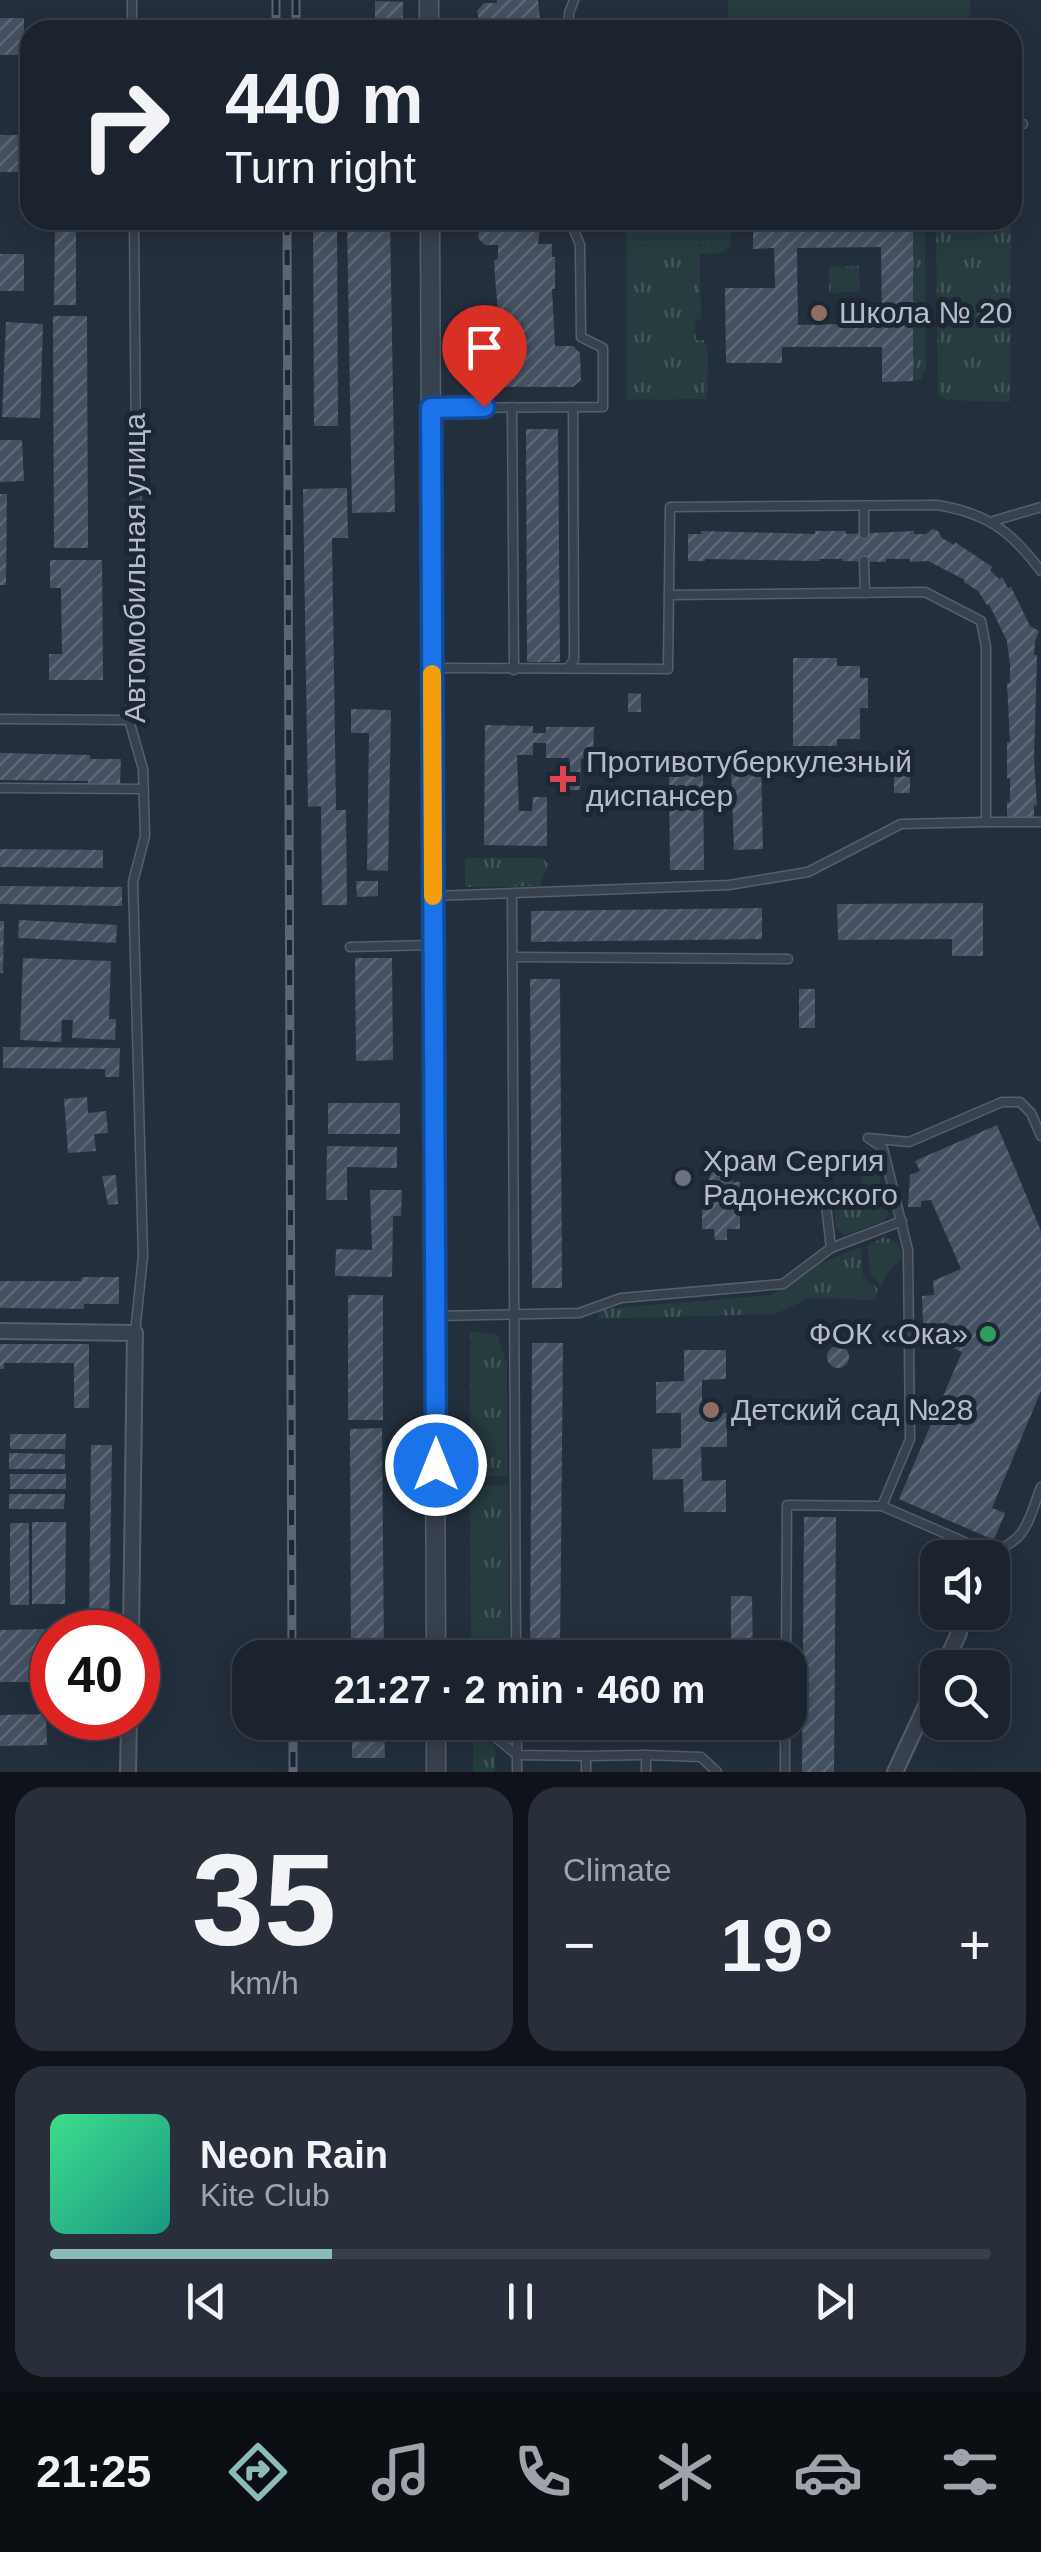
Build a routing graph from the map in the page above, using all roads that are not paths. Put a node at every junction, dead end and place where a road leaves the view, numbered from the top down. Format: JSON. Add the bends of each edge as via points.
{"nodes":[{"id":1,"x":134,"y":230,"type":"edge"},
{"id":2,"x":430,"y":230,"type":"edge"},
{"id":3,"x":574,"y":230,"type":"edge"},
{"id":4,"x":512,"y":407,"type":"junction"},
{"id":5,"x":573,"y":407,"type":"junction"},
{"id":6,"x":431,"y":408,"type":"junction"},
{"id":7,"x":864,"y":507,"type":"junction"},
{"id":8,"x":1041,"y":507,"type":"edge"},
{"id":9,"x":993,"y":521,"type":"junction"},
{"id":10,"x":864,"y":534,"type":"dead end"},
{"id":11,"x":864,"y":562,"type":"dead end"},
{"id":12,"x":1041,"y":571,"type":"edge"},
{"id":13,"x":864,"y":592,"type":"junction"},
{"id":14,"x":669,"y":595,"type":"junction"},
{"id":15,"x":432,"y":668,"type":"junction"},
{"id":16,"x":568,"y":668,"type":"junction"},
{"id":17,"x":514,"y":670,"type":"junction"},
{"id":18,"x":0,"y":719,"type":"edge"},
{"id":19,"x":128,"y":720,"type":"junction"},
{"id":20,"x":0,"y":788,"type":"edge"},
{"id":21,"x":144,"y":789,"type":"junction"},
{"id":22,"x":986,"y":822,"type":"junction"},
{"id":23,"x":1041,"y":822,"type":"edge"},
{"id":24,"x":512,"y":894,"type":"junction"},
{"id":25,"x":433,"y":896,"type":"junction"},
{"id":26,"x":434,"y":945,"type":"junction"},
{"id":27,"x":350,"y":947,"type":"dead end"},
{"id":28,"x":512,"y":957,"type":"junction"},
{"id":29,"x":788,"y":960,"type":"dead end"},
{"id":30,"x":1041,"y":1136,"type":"edge"},
{"id":31,"x":826,"y":1206,"type":"dead end"},
{"id":32,"x":902,"y":1221,"type":"junction"},
{"id":33,"x":830,"y":1248,"type":"junction"},
{"id":34,"x":514,"y":1313,"type":"junction"},
{"id":35,"x":435,"y":1316,"type":"junction"},
{"id":36,"x":0,"y":1332,"type":"edge"},
{"id":37,"x":136,"y":1333,"type":"junction"},
{"id":38,"x":1041,"y":1487,"type":"edge"},
{"id":39,"x":882,"y":1506,"type":"junction"},
{"id":40,"x":131,"y":1610,"type":"edge"},
{"id":41,"x":959,"y":1633,"type":"dead end"},
{"id":42,"x":436,"y":1640,"type":"edge"},
{"id":43,"x":516,"y":1640,"type":"edge"},
{"id":44,"x":786,"y":1640,"type":"edge"},
{"id":45,"x":951,"y":1650,"type":"edge"},
{"id":46,"x":920,"y":1719,"type":"edge"},
{"id":47,"x":129,"y":1740,"type":"edge"},
{"id":48,"x":436,"y":1740,"type":"edge"},
{"id":49,"x":499,"y":1740,"type":"edge"},
{"id":50,"x":517,"y":1740,"type":"edge"},
{"id":51,"x":786,"y":1740,"type":"edge"},
{"id":52,"x":517,"y":1755,"type":"junction"},
{"id":53,"x":646,"y":1755,"type":"junction"},
{"id":54,"x":586,"y":1756,"type":"junction"},
{"id":55,"x":128,"y":1772,"type":"edge"},
{"id":56,"x":436,"y":1772,"type":"edge"},
{"id":57,"x":517,"y":1772,"type":"edge"},
{"id":58,"x":586,"y":1772,"type":"edge"},
{"id":59,"x":646,"y":1772,"type":"edge"},
{"id":60,"x":717,"y":1772,"type":"edge"},
{"id":61,"x":785,"y":1772,"type":"edge"},
{"id":62,"x":895,"y":1772,"type":"edge"}],
"edges":[{"from":1,"to":19,"type":"lane","name":"Автомобильная улица","via":[[136,576]]},
{"from":2,"to":6,"type":"street"},
{"from":3,"to":5,"type":"lane","via":[[580,245],[581,337],[603,348],[603,407]]},
{"from":4,"to":5,"type":"lane"},
{"from":4,"to":6,"type":"lane"},
{"from":4,"to":17,"type":"lane"},
{"from":5,"to":16,"type":"lane","via":[[574,660]]},
{"from":6,"to":15,"type":"street"},
{"from":7,"to":9,"type":"lane","via":[[937,505]]},
{"from":7,"to":10,"type":"lane"},
{"from":7,"to":14,"type":"lane","via":[[670,507]]},
{"from":8,"to":9,"type":"lane"},
{"from":9,"to":12,"type":"lane"},
{"from":11,"to":13,"type":"lane"},
{"from":13,"to":14,"type":"lane"},
{"from":13,"to":22,"type":"lane","via":[[926,592],[981,622]]},
{"from":14,"to":16,"type":"lane","via":[[668,669]]},
{"from":15,"to":17,"type":"lane"},
{"from":15,"to":25,"type":"street"},
{"from":16,"to":17,"type":"lane"},
{"from":18,"to":19,"type":"lane"},
{"from":19,"to":21,"type":"lane","name":"Автомобильная улица"},
{"from":20,"to":21,"type":"lane"},
{"from":21,"to":37,"type":"lane","name":"Автомобильная улица","via":[[145,836],[133,882],[143,1256]]},
{"from":22,"to":23,"type":"lane"},
{"from":22,"to":24,"type":"lane","via":[[901,824],[808,872],[729,885]]},
{"from":24,"to":25,"type":"lane"},
{"from":24,"to":28,"type":"lane"},
{"from":25,"to":26,"type":"street"},
{"from":26,"to":27,"type":"lane"},
{"from":26,"to":35,"type":"street"},
{"from":28,"to":29,"type":"lane"},
{"from":28,"to":34,"type":"lane"},
{"from":30,"to":32,"type":"lane","via":[[1020,1102],[1002,1102],[909,1142],[868,1138],[883,1148]]},
{"from":31,"to":33,"type":"lane"},
{"from":32,"to":33,"type":"lane"},
{"from":32,"to":39,"type":"lane","via":[[910,1439]]},
{"from":33,"to":34,"type":"lane","via":[[783,1284],[621,1298],[579,1313]]},
{"from":34,"to":35,"type":"lane"},
{"from":34,"to":43,"type":"lane"},
{"from":35,"to":42,"type":"street"},
{"from":36,"to":37,"type":"street"},
{"from":37,"to":40,"type":"street"},
{"from":38,"to":39,"type":"lane","via":[[1024,1532],[1011,1546],[990,1553]]},
{"from":39,"to":44,"type":"lane","via":[[787,1505]]},
{"from":41,"to":45,"type":"street"},
{"from":46,"to":62,"type":"street"},
{"from":47,"to":55,"type":"street"},
{"from":48,"to":56,"type":"street"},
{"from":49,"to":52,"type":"lane"},
{"from":50,"to":52,"type":"lane"},
{"from":51,"to":61,"type":"lane"},
{"from":52,"to":54,"type":"lane"},
{"from":52,"to":57,"type":"lane"},
{"from":53,"to":54,"type":"lane"},
{"from":53,"to":59,"type":"lane"},
{"from":53,"to":60,"type":"lane","via":[[701,1757]]},
{"from":54,"to":58,"type":"lane"}]}
